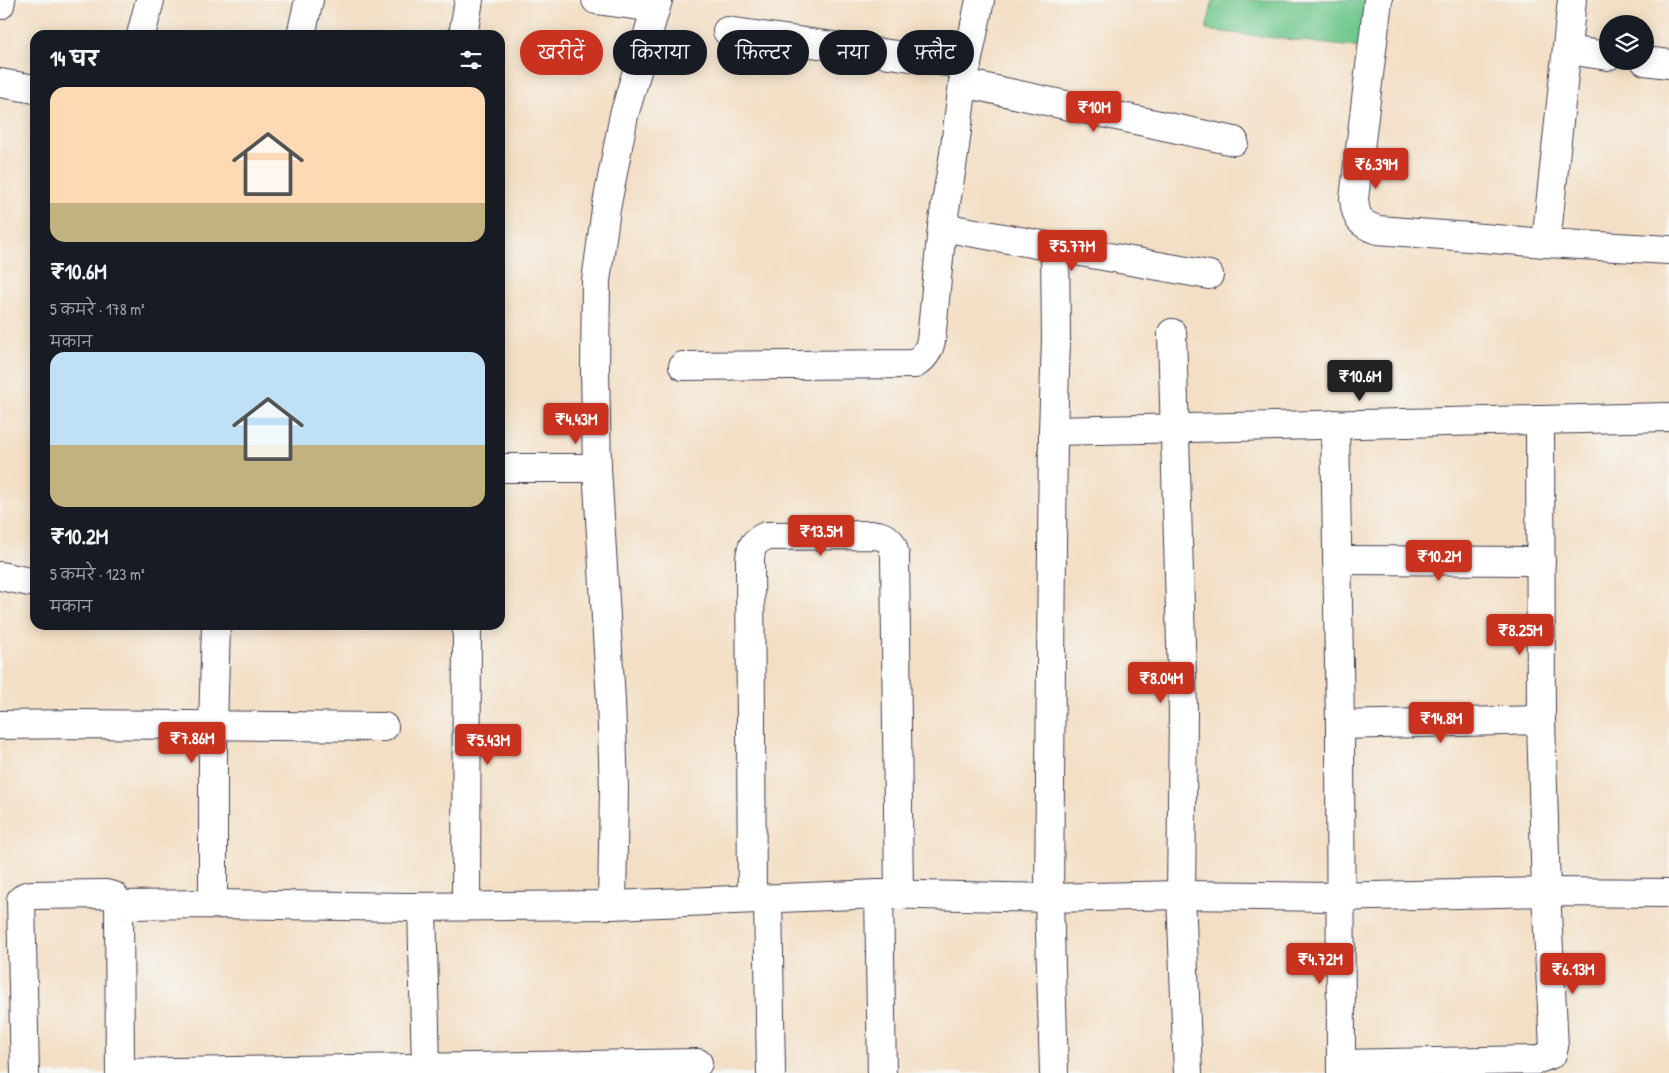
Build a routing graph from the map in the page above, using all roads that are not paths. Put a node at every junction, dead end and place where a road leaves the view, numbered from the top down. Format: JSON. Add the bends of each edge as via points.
{"nodes":[{"id":1,"x":1,"y":0,"type":"edge"},
{"id":2,"x":150,"y":0,"type":"edge"},
{"id":3,"x":309,"y":0,"type":"edge"},
{"id":4,"x":469,"y":0,"type":"edge"},
{"id":5,"x":596,"y":0,"type":"edge"},
{"id":6,"x":980,"y":0,"type":"edge"},
{"id":7,"x":1378,"y":0,"type":"edge"},
{"id":8,"x":1572,"y":0,"type":"edge"},
{"id":9,"x":656,"y":4,"type":"edge"},
{"id":10,"x":0,"y":6,"type":"edge"},
{"id":11,"x":143,"y":30,"type":"edge"},
{"id":12,"x":302,"y":30,"type":"edge"},
{"id":13,"x":464,"y":30,"type":"edge"},
{"id":14,"x":974,"y":30,"type":"edge"},
{"id":15,"x":809,"y":46,"type":"edge"},
{"id":16,"x":1567,"y":50,"type":"junction"},
{"id":17,"x":1599,"y":55,"type":"edge"},
{"id":18,"x":897,"y":62,"type":"edge"},
{"id":19,"x":1654,"y":62,"type":"edge"},
{"id":20,"x":1669,"y":64,"type":"edge"},
{"id":21,"x":965,"y":75,"type":"edge"},
{"id":22,"x":969,"y":75,"type":"edge"},
{"id":23,"x":0,"y":83,"type":"edge"},
{"id":24,"x":30,"y":88,"type":"edge"},
{"id":25,"x":1234,"y":141,"type":"dead end"},
{"id":26,"x":942,"y":227,"type":"junction"},
{"id":27,"x":1546,"y":243,"type":"junction"},
{"id":28,"x":1055,"y":247,"type":"junction"},
{"id":29,"x":1669,"y":250,"type":"edge"},
{"id":30,"x":1209,"y":275,"type":"dead end"},
{"id":31,"x":1172,"y":333,"type":"dead end"},
{"id":32,"x":683,"y":366,"type":"dead end"},
{"id":33,"x":1669,"y":417,"type":"edge"},
{"id":34,"x":1540,"y":420,"type":"junction"},
{"id":35,"x":1335,"y":424,"type":"junction"},
{"id":36,"x":1174,"y":427,"type":"junction"},
{"id":37,"x":1053,"y":431,"type":"junction"},
{"id":38,"x":505,"y":468,"type":"edge"},
{"id":39,"x":597,"y":468,"type":"junction"},
{"id":40,"x":1337,"y":560,"type":"junction"},
{"id":41,"x":1540,"y":560,"type":"junction"},
{"id":42,"x":0,"y":576,"type":"edge"},
{"id":43,"x":30,"y":582,"type":"edge"},
{"id":44,"x":216,"y":630,"type":"edge"},
{"id":45,"x":467,"y":630,"type":"edge"},
{"id":46,"x":1541,"y":720,"type":"junction"},
{"id":47,"x":0,"y":725,"type":"edge"},
{"id":48,"x":213,"y":725,"type":"junction"},
{"id":49,"x":1340,"y":725,"type":"junction"},
{"id":50,"x":384,"y":727,"type":"dead end"},
{"id":51,"x":1546,"y":892,"type":"junction"},
{"id":52,"x":1669,"y":893,"type":"edge"},
{"id":53,"x":889,"y":894,"type":"junction"},
{"id":54,"x":1182,"y":895,"type":"junction"},
{"id":55,"x":1341,"y":896,"type":"junction"},
{"id":56,"x":1049,"y":898,"type":"junction"},
{"id":57,"x":760,"y":899,"type":"junction"},
{"id":58,"x":213,"y":904,"type":"junction"},
{"id":59,"x":118,"y":905,"type":"junction"},
{"id":60,"x":612,"y":905,"type":"junction"},
{"id":61,"x":466,"y":906,"type":"junction"},
{"id":62,"x":422,"y":907,"type":"junction"},
{"id":63,"x":698,"y":1063,"type":"dead end"},
{"id":64,"x":426,"y":1067,"type":"junction"},
{"id":65,"x":1341,"y":1068,"type":"edge"},
{"id":66,"x":581,"y":1069,"type":"edge"},
{"id":67,"x":25,"y":1073,"type":"edge"},
{"id":68,"x":120,"y":1073,"type":"edge"},
{"id":69,"x":771,"y":1073,"type":"edge"},
{"id":70,"x":882,"y":1073,"type":"edge"},
{"id":71,"x":1054,"y":1073,"type":"edge"},
{"id":72,"x":1188,"y":1073,"type":"edge"}],
"edges":[{"from":1,"to":10,"type":"street"},
{"from":2,"to":11,"type":"street"},
{"from":3,"to":12,"type":"street"},
{"from":4,"to":13,"type":"street"},
{"from":5,"to":9,"type":"street"},
{"from":6,"to":14,"type":"street"},
{"from":7,"to":27,"type":"street","via":[[1355,213],[1364,225],[1378,230]]},
{"from":8,"to":16,"type":"street"},
{"from":9,"to":39,"type":"street","via":[[624,115],[596,281]]},
{"from":15,"to":18,"type":"street"},
{"from":16,"to":17,"type":"street"},
{"from":16,"to":27,"type":"street"},
{"from":19,"to":20,"type":"street"},
{"from":21,"to":26,"type":"street"},
{"from":22,"to":25,"type":"street"},
{"from":23,"to":24,"type":"street"},
{"from":26,"to":28,"type":"street"},
{"from":26,"to":32,"type":"street","via":[[931,341],[928,351],[915,364]]},
{"from":27,"to":29,"type":"street"},
{"from":28,"to":30,"type":"street"},
{"from":28,"to":37,"type":"street"},
{"from":31,"to":36,"type":"street"},
{"from":33,"to":34,"type":"street"},
{"from":34,"to":35,"type":"street"},
{"from":34,"to":41,"type":"street"},
{"from":35,"to":36,"type":"street"},
{"from":35,"to":40,"type":"street"},
{"from":36,"to":37,"type":"street"},
{"from":36,"to":54,"type":"street","via":[[1183,712]]},
{"from":37,"to":56,"type":"street"},
{"from":38,"to":39,"type":"street"},
{"from":39,"to":60,"type":"street","via":[[614,789]]},
{"from":40,"to":41,"type":"street"},
{"from":40,"to":49,"type":"street"},
{"from":41,"to":46,"type":"street"},
{"from":42,"to":43,"type":"street"},
{"from":44,"to":48,"type":"street"},
{"from":45,"to":61,"type":"street"},
{"from":46,"to":49,"type":"street"},
{"from":46,"to":51,"type":"street"},
{"from":47,"to":48,"type":"street"},
{"from":48,"to":50,"type":"street"},
{"from":48,"to":58,"type":"street"},
{"from":49,"to":55,"type":"street"},
{"from":51,"to":52,"type":"street"},
{"from":51,"to":55,"type":"street"},
{"from":51,"to":65,"type":"street","via":[[1554,1038],[1552,1054],[1536,1060]]},
{"from":53,"to":56,"type":"street"},
{"from":53,"to":57,"type":"street"},
{"from":53,"to":57,"type":"street","via":[[895,555],[892,544],[887,537],[878,535],[766,536],[756,540],[750,548]]},
{"from":53,"to":70,"type":"street"},
{"from":54,"to":55,"type":"street"},
{"from":54,"to":56,"type":"street"},
{"from":54,"to":72,"type":"street"},
{"from":55,"to":65,"type":"street"},
{"from":56,"to":71,"type":"street"},
{"from":57,"to":60,"type":"street"},
{"from":57,"to":69,"type":"street"},
{"from":58,"to":59,"type":"street"},
{"from":58,"to":62,"type":"street"},
{"from":59,"to":67,"type":"street","via":[[114,896],[106,894],[32,895],[21,900]]},
{"from":59,"to":68,"type":"street"},
{"from":60,"to":61,"type":"street"},
{"from":61,"to":62,"type":"street"},
{"from":62,"to":64,"type":"street"},
{"from":63,"to":66,"type":"street"},
{"from":64,"to":66,"type":"street"},
{"from":64,"to":68,"type":"street"}]}
